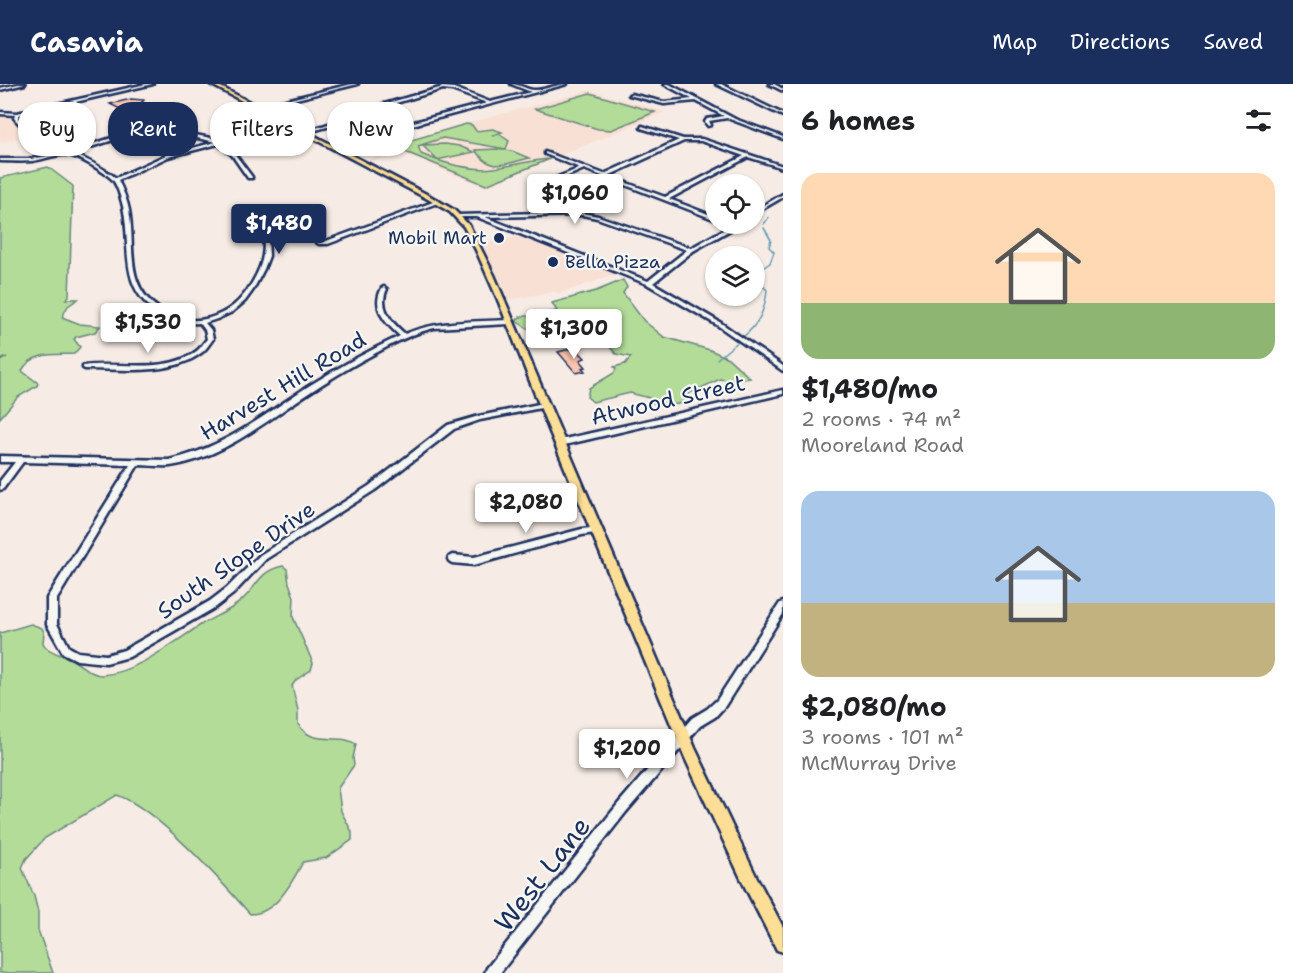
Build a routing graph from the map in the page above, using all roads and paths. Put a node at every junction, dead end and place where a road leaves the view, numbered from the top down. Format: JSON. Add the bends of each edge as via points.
{"nodes":[{"id":1,"x":23,"y":84,"type":"edge"},
{"id":2,"x":151,"y":84,"type":"edge"},
{"id":3,"x":212,"y":84,"type":"edge"},
{"id":4,"x":356,"y":84,"type":"edge"},
{"id":5,"x":513,"y":84,"type":"edge"},
{"id":6,"x":565,"y":84,"type":"edge"},
{"id":7,"x":666,"y":84,"type":"edge"},
{"id":8,"x":718,"y":84,"type":"edge"},
{"id":9,"x":771,"y":84,"type":"edge"},
{"id":10,"x":0,"y":89,"type":"edge"},
{"id":11,"x":783,"y":90,"type":"edge"},
{"id":12,"x":533,"y":92,"type":"junction"},
{"id":13,"x":631,"y":95,"type":"dead end"},
{"id":14,"x":696,"y":100,"type":"junction"},
{"id":15,"x":244,"y":102,"type":"edge"},
{"id":16,"x":280,"y":102,"type":"edge"},
{"id":17,"x":489,"y":103,"type":"junction"},
{"id":18,"x":0,"y":113,"type":"edge"},
{"id":19,"x":17,"y":114,"type":"junction"},
{"id":20,"x":783,"y":115,"type":"edge"},
{"id":21,"x":728,"y":117,"type":"junction"},
{"id":22,"x":18,"y":121,"type":"edge"},
{"id":23,"x":414,"y":124,"type":"edge"},
{"id":24,"x":709,"y":125,"type":"dead end"},
{"id":25,"x":642,"y":127,"type":"dead end"},
{"id":26,"x":315,"y":129,"type":"edge"},
{"id":27,"x":783,"y":138,"type":"edge"},
{"id":28,"x":210,"y":140,"type":"edge"},
{"id":29,"x":683,"y":140,"type":"junction"},
{"id":30,"x":96,"y":145,"type":"edge"},
{"id":31,"x":210,"y":145,"type":"edge"},
{"id":32,"x":546,"y":153,"type":"dead end"},
{"id":33,"x":749,"y":155,"type":"junction"},
{"id":34,"x":51,"y":156,"type":"edge"},
{"id":35,"x":73,"y":156,"type":"edge"},
{"id":36,"x":234,"y":156,"type":"edge"},
{"id":37,"x":352,"y":156,"type":"edge"},
{"id":38,"x":0,"y":160,"type":"edge"},
{"id":39,"x":783,"y":167,"type":"edge"},
{"id":40,"x":583,"y":168,"type":"junction"},
{"id":41,"x":604,"y":176,"type":"junction"},
{"id":42,"x":250,"y":177,"type":"dead end"},
{"id":43,"x":115,"y":180,"type":"junction"},
{"id":44,"x":783,"y":195,"type":"edge"},
{"id":45,"x":665,"y":199,"type":"junction"},
{"id":46,"x":438,"y":202,"type":"junction"},
{"id":47,"x":765,"y":206,"type":"edge"},
{"id":48,"x":545,"y":213,"type":"junction"},
{"id":49,"x":476,"y":215,"type":"junction"},
{"id":50,"x":705,"y":215,"type":"edge"},
{"id":51,"x":458,"y":216,"type":"junction"},
{"id":52,"x":265,"y":222,"type":"dead end"},
{"id":53,"x":716,"y":234,"type":"edge"},
{"id":54,"x":318,"y":242,"type":"dead end"},
{"id":55,"x":691,"y":250,"type":"junction"},
{"id":56,"x":649,"y":283,"type":"junction"},
{"id":57,"x":384,"y":289,"type":"dead end"},
{"id":58,"x":202,"y":322,"type":"junction"},
{"id":59,"x":509,"y":322,"type":"junction"},
{"id":60,"x":404,"y":336,"type":"junction"},
{"id":61,"x":85,"y":367,"type":"dead end"},
{"id":62,"x":783,"y":369,"type":"edge"},
{"id":63,"x":783,"y":392,"type":"edge"},
{"id":64,"x":544,"y":405,"type":"junction"},
{"id":65,"x":560,"y":443,"type":"junction"},
{"id":66,"x":0,"y":459,"type":"edge"},
{"id":67,"x":21,"y":460,"type":"junction"},
{"id":68,"x":135,"y":463,"type":"junction"},
{"id":69,"x":0,"y":487,"type":"edge"},
{"id":70,"x":598,"y":530,"type":"junction"},
{"id":71,"x":452,"y":559,"type":"dead end"},
{"id":72,"x":782,"y":611,"type":"edge"},
{"id":73,"x":683,"y":736,"type":"junction"},
{"id":74,"x":783,"y":944,"type":"edge"},
{"id":75,"x":492,"y":973,"type":"edge"}],
"edges":[{"from":1,"to":10,"type":"street"},
{"from":2,"to":19,"type":"street"},
{"from":3,"to":15,"type":"main road"},
{"from":4,"to":16,"type":"street"},
{"from":5,"to":12,"type":"street"},
{"from":6,"to":12,"type":"street"},
{"from":7,"to":14,"type":"street"},
{"from":8,"to":20,"type":"street"},
{"from":9,"to":11,"type":"street"},
{"from":12,"to":17,"type":"street"},
{"from":13,"to":14,"type":"street","via":[[670,103]]},
{"from":14,"to":21,"type":"street"},
{"from":17,"to":23,"type":"street"},
{"from":17,"to":26,"type":"street","via":[[443,88]]},
{"from":18,"to":19,"type":"street"},
{"from":19,"to":22,"type":"street"},
{"from":21,"to":24,"type":"street","via":[[708,120]]},
{"from":21,"to":27,"type":"street"},
{"from":25,"to":29,"type":"street"},
{"from":28,"to":30,"type":"street","via":[[159,129]]},
{"from":29,"to":33,"type":"street","via":[[701,140]]},
{"from":29,"to":41,"type":"street"},
{"from":31,"to":43,"type":"street","via":[[167,156]]},
{"from":32,"to":40,"type":"street"},
{"from":33,"to":39,"type":"street"},
{"from":33,"to":45,"type":"street"},
{"from":34,"to":38,"type":"street"},
{"from":35,"to":43,"type":"street"},
{"from":36,"to":42,"type":"street"},
{"from":37,"to":46,"type":"main road"},
{"from":40,"to":41,"type":"street"},
{"from":40,"to":48,"type":"street","via":[[536,188],[534,192]]},
{"from":41,"to":45,"type":"street"},
{"from":43,"to":58,"type":"street","via":[[126,205],[129,266],[137,287],[160,312]]},
{"from":44,"to":47,"type":"street"},
{"from":45,"to":50,"type":"street"},
{"from":46,"to":51,"type":"main road"},
{"from":46,"to":54,"type":"street","via":[[326,243]]},
{"from":48,"to":49,"type":"street"},
{"from":48,"to":55,"type":"street","via":[[598,217]]},
{"from":49,"to":51,"type":"street"},
{"from":49,"to":56,"type":"street"},
{"from":51,"to":59,"type":"main road","via":[[471,234]]},
{"from":52,"to":58,"type":"street","via":[[267,259],[247,295],[236,307]]},
{"from":53,"to":55,"type":"street"},
{"from":55,"to":56,"type":"street"},
{"from":56,"to":62,"type":"street","via":[[719,324]]},
{"from":57,"to":60,"type":"street","via":[[380,299],[387,321]]},
{"from":58,"to":61,"type":"street","via":[[210,339],[186,360],[164,366]]},
{"from":59,"to":60,"type":"street","name":"Harvest Hill Road","via":[[434,326]]},
{"from":59,"to":64,"type":"main road"},
{"from":60,"to":68,"type":"street","name":"Harvest Hill Road","via":[[342,369],[207,454],[169,463]]},
{"from":63,"to":65,"type":"street","name":"Atwood Street"},
{"from":64,"to":65,"type":"main road"},
{"from":64,"to":68,"type":"street","name":"South Slope Drive","via":[[479,418],[444,430],[372,488],[263,557],[230,591],[203,610],[126,654],[106,659],[77,656],[66,650],[52,626],[52,598]]},
{"from":65,"to":70,"type":"main road"},
{"from":66,"to":67,"type":"street","name":"Harvest Hill Road"},
{"from":67,"to":68,"type":"street","name":"Harvest Hill Road"},
{"from":67,"to":69,"type":"street"},
{"from":70,"to":71,"type":"street","via":[[474,561]]},
{"from":70,"to":73,"type":"main road"},
{"from":72,"to":73,"type":"street","name":"West Lane","via":[[721,703]]},
{"from":73,"to":74,"type":"main road","via":[[717,814]]},
{"from":73,"to":75,"type":"street","name":"West Lane"}]}
